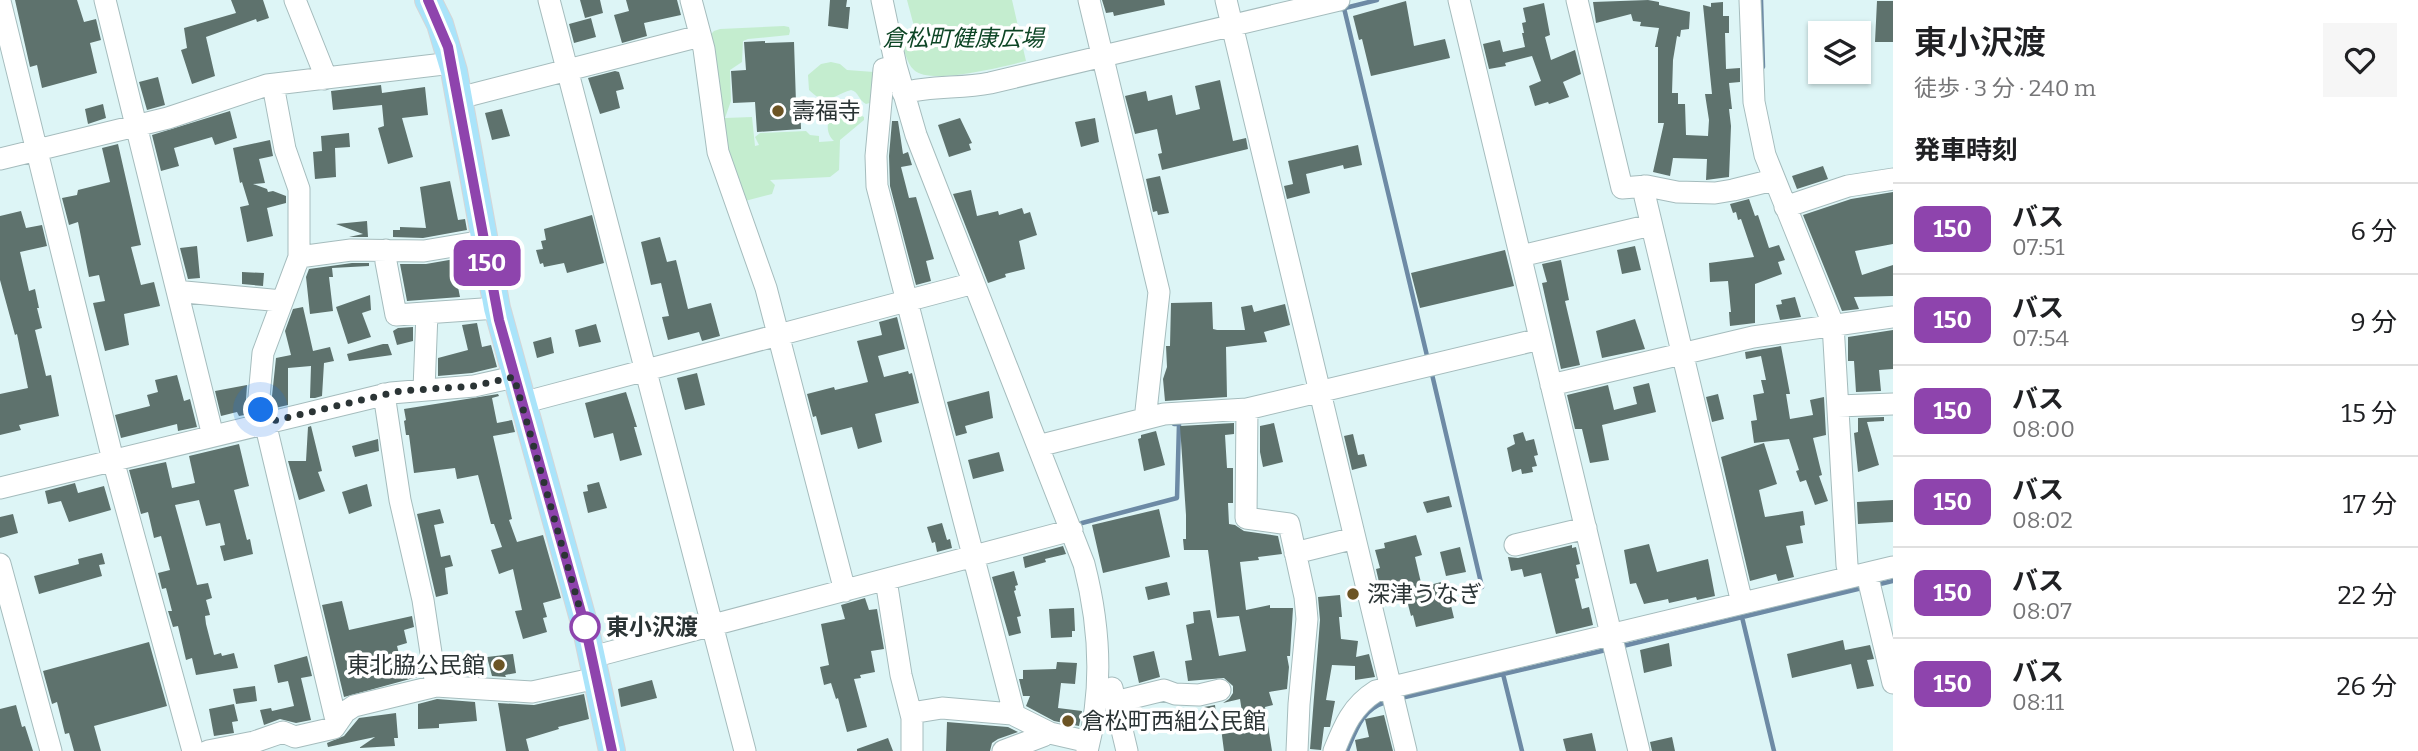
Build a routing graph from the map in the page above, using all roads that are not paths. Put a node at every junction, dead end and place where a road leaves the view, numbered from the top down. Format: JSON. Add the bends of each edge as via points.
{"nodes":[{"id":1,"x":105,"y":0,"type":"edge"},
{"id":2,"x":295,"y":0,"type":"edge"},
{"id":3,"x":428,"y":0,"type":"edge"},
{"id":4,"x":549,"y":0,"type":"edge"},
{"id":5,"x":691,"y":0,"type":"edge"},
{"id":6,"x":882,"y":0,"type":"edge"},
{"id":7,"x":1089,"y":0,"type":"edge"},
{"id":8,"x":1226,"y":0,"type":"edge"},
{"id":9,"x":1339,"y":0,"type":"edge"},
{"id":10,"x":1459,"y":0,"type":"edge"},
{"id":11,"x":1577,"y":0,"type":"edge"},
{"id":12,"x":1750,"y":0,"type":"edge"},
{"id":13,"x":0,"y":1,"type":"edge"},
{"id":14,"x":1232,"y":26,"type":"junction"},
{"id":15,"x":700,"y":36,"type":"junction"},
{"id":16,"x":1102,"y":56,"type":"junction"},
{"id":17,"x":452,"y":63,"type":"junction"},
{"id":18,"x":896,"y":66,"type":"junction"},
{"id":19,"x":567,"y":71,"type":"junction"},
{"id":20,"x":324,"y":79,"type":"junction"},
{"id":21,"x":272,"y":85,"type":"junction"},
{"id":22,"x":903,"y":93,"type":"junction"},
{"id":23,"x":459,"y":98,"type":"junction"},
{"id":24,"x":136,"y":125,"type":"junction"},
{"id":25,"x":37,"y":150,"type":"junction"},
{"id":26,"x":0,"y":159,"type":"edge"},
{"id":27,"x":1893,"y":178,"type":"edge"},
{"id":28,"x":1773,"y":180,"type":"junction"},
{"id":29,"x":1644,"y":186,"type":"junction"},
{"id":30,"x":1785,"y":207,"type":"junction"},
{"id":31,"x":1651,"y":225,"type":"junction"},
{"id":32,"x":483,"y":241,"type":"junction"},
{"id":33,"x":386,"y":250,"type":"junction"},
{"id":34,"x":1521,"y":256,"type":"junction"},
{"id":35,"x":299,"y":257,"type":"junction"},
{"id":36,"x":974,"y":284,"type":"junction"},
{"id":37,"x":178,"y":294,"type":"junction"},
{"id":38,"x":282,"y":302,"type":"junction"},
{"id":39,"x":906,"y":303,"type":"junction"},
{"id":40,"x":497,"y":308,"type":"junction"},
{"id":41,"x":427,"y":313,"type":"junction"},
{"id":42,"x":1893,"y":317,"type":"edge"},
{"id":43,"x":1833,"y":324,"type":"junction"},
{"id":44,"x":779,"y":336,"type":"junction"},
{"id":45,"x":1541,"y":338,"type":"junction"},
{"id":46,"x":1682,"y":354,"type":"junction"},
{"id":47,"x":646,"y":371,"type":"junction"},
{"id":48,"x":514,"y":377,"type":"junction"},
{"id":49,"x":1551,"y":384,"type":"junction"},
{"id":50,"x":424,"y":389,"type":"junction"},
{"id":51,"x":1320,"y":391,"type":"junction"},
{"id":52,"x":384,"y":394,"type":"junction"},
{"id":53,"x":522,"y":403,"type":"junction"},
{"id":54,"x":1893,"y":404,"type":"edge"},
{"id":55,"x":1838,"y":406,"type":"junction"},
{"id":56,"x":1247,"y":409,"type":"junction"},
{"id":57,"x":1148,"y":418,"type":"junction"},
{"id":58,"x":264,"y":423,"type":"junction"},
{"id":59,"x":213,"y":436,"type":"junction"},
{"id":60,"x":1038,"y":446,"type":"junction"},
{"id":61,"x":113,"y":460,"type":"junction"},
{"id":62,"x":0,"y":488,"type":"edge"},
{"id":63,"x":1586,"y":528,"type":"junction"},
{"id":64,"x":1072,"y":530,"type":"junction"},
{"id":65,"x":1355,"y":538,"type":"junction"},
{"id":66,"x":1516,"y":545,"type":"dead end"},
{"id":67,"x":1295,"y":552,"type":"junction"},
{"id":68,"x":973,"y":557,"type":"junction"},
{"id":69,"x":0,"y":564,"type":"edge"},
{"id":70,"x":1893,"y":567,"type":"edge"},
{"id":71,"x":1858,"y":576,"type":"junction"},
{"id":72,"x":886,"y":580,"type":"junction"},
{"id":73,"x":845,"y":591,"type":"junction"},
{"id":74,"x":1742,"y":603,"type":"junction"},
{"id":75,"x":712,"y":626,"type":"junction"},
{"id":76,"x":1611,"y":635,"type":"junction"},
{"id":77,"x":595,"y":667,"type":"junction"},
{"id":78,"x":1098,"y":680,"type":"junction"},
{"id":79,"x":1893,"y":683,"type":"edge"},
{"id":80,"x":436,"y":686,"type":"junction"},
{"id":81,"x":1391,"y":687,"type":"junction"},
{"id":82,"x":1220,"y":690,"type":"dead end"},
{"id":83,"x":1115,"y":702,"type":"junction"},
{"id":84,"x":911,"y":713,"type":"junction"},
{"id":85,"x":1012,"y":714,"type":"junction"},
{"id":86,"x":340,"y":719,"type":"junction"},
{"id":87,"x":1045,"y":731,"type":"junction"},
{"id":88,"x":1088,"y":747,"type":"edge"},
{"id":89,"x":51,"y":751,"type":"edge"},
{"id":90,"x":193,"y":751,"type":"edge"},
{"id":91,"x":208,"y":751,"type":"edge"},
{"id":92,"x":612,"y":751,"type":"edge"},
{"id":93,"x":745,"y":751,"type":"edge"},
{"id":94,"x":912,"y":751,"type":"edge"},
{"id":95,"x":1003,"y":751,"type":"edge"},
{"id":96,"x":1127,"y":751,"type":"edge"},
{"id":97,"x":1297,"y":751,"type":"edge"},
{"id":98,"x":1334,"y":751,"type":"edge"},
{"id":99,"x":1406,"y":751,"type":"edge"},
{"id":100,"x":1639,"y":751,"type":"edge"}],
"edges":[{"from":1,"to":24,"type":"street"},
{"from":2,"to":20,"type":"street"},
{"from":3,"to":17,"type":"main road"},
{"from":4,"to":19,"type":"street"},
{"from":5,"to":15,"type":"street"},
{"from":6,"to":18,"type":"street"},
{"from":7,"to":16,"type":"street"},
{"from":8,"to":14,"type":"street"},
{"from":9,"to":14,"type":"street"},
{"from":10,"to":34,"type":"street"},
{"from":11,"to":29,"type":"street","via":[[1622,188]]},
{"from":12,"to":28,"type":"street","via":[[1754,102]]},
{"from":13,"to":25,"type":"street"},
{"from":14,"to":16,"type":"street"},
{"from":14,"to":51,"type":"street"},
{"from":15,"to":19,"type":"street"},
{"from":15,"to":44,"type":"street","via":[[718,152]]},
{"from":16,"to":22,"type":"street","via":[[976,86]]},
{"from":16,"to":57,"type":"street","via":[[1159,292]]},
{"from":17,"to":20,"type":"street"},
{"from":17,"to":23,"type":"main road"},
{"from":18,"to":22,"type":"street"},
{"from":18,"to":39,"type":"street","via":[[884,69],[876,171]]},
{"from":19,"to":23,"type":"street"},
{"from":19,"to":47,"type":"street"},
{"from":20,"to":21,"type":"street"},
{"from":21,"to":24,"type":"street"},
{"from":21,"to":35,"type":"street","via":[[299,189]]},
{"from":22,"to":36,"type":"street"},
{"from":23,"to":32,"type":"main road"},
{"from":24,"to":25,"type":"street"},
{"from":24,"to":37,"type":"street"},
{"from":25,"to":26,"type":"street"},
{"from":25,"to":61,"type":"street"},
{"from":27,"to":30,"type":"street","via":[[1848,186]]},
{"from":28,"to":29,"type":"street","via":[[1715,192]]},
{"from":28,"to":30,"type":"street"},
{"from":29,"to":31,"type":"street"},
{"from":30,"to":43,"type":"street"},
{"from":31,"to":34,"type":"street"},
{"from":31,"to":46,"type":"street"},
{"from":32,"to":33,"type":"street","via":[[424,251]]},
{"from":32,"to":40,"type":"main road"},
{"from":33,"to":35,"type":"street"},
{"from":33,"to":41,"type":"street","via":[[396,315]]},
{"from":34,"to":45,"type":"street"},
{"from":35,"to":38,"type":"street"},
{"from":36,"to":39,"type":"street"},
{"from":36,"to":60,"type":"street"},
{"from":37,"to":38,"type":"street"},
{"from":37,"to":59,"type":"street"},
{"from":38,"to":58,"type":"street","via":[[263,353],[259,397]]},
{"from":39,"to":44,"type":"street"},
{"from":39,"to":68,"type":"street"},
{"from":40,"to":41,"type":"street"},
{"from":40,"to":48,"type":"main road"},
{"from":41,"to":50,"type":"street"},
{"from":42,"to":43,"type":"street"},
{"from":43,"to":46,"type":"street"},
{"from":43,"to":55,"type":"street"},
{"from":44,"to":47,"type":"street"},
{"from":44,"to":73,"type":"street"},
{"from":45,"to":49,"type":"street"},
{"from":45,"to":51,"type":"street"},
{"from":46,"to":49,"type":"street"},
{"from":46,"to":74,"type":"street"},
{"from":47,"to":53,"type":"street"},
{"from":47,"to":75,"type":"street"},
{"from":48,"to":50,"type":"street","via":[[474,386]]},
{"from":48,"to":53,"type":"main road"},
{"from":49,"to":63,"type":"street"},
{"from":50,"to":52,"type":"street"},
{"from":51,"to":56,"type":"street"},
{"from":51,"to":65,"type":"street"},
{"from":52,"to":58,"type":"street"},
{"from":52,"to":80,"type":"street"},
{"from":53,"to":77,"type":"main road"},
{"from":54,"to":55,"type":"street"},
{"from":55,"to":71,"type":"street","via":[[1847,565]]},
{"from":56,"to":57,"type":"street"},
{"from":56,"to":67,"type":"street","via":[[1246,518],[1289,524]]},
{"from":57,"to":60,"type":"street"},
{"from":58,"to":59,"type":"street"},
{"from":58,"to":86,"type":"street","via":[[335,716]]},
{"from":59,"to":61,"type":"street"},
{"from":60,"to":64,"type":"street"},
{"from":61,"to":62,"type":"street"},
{"from":61,"to":90,"type":"street"},
{"from":63,"to":66,"type":"street"},
{"from":63,"to":76,"type":"street"},
{"from":64,"to":68,"type":"street"},
{"from":64,"to":78,"type":"street","via":[[1095,610]]},
{"from":65,"to":67,"type":"street"},
{"from":65,"to":81,"type":"street"},
{"from":67,"to":97,"type":"street","via":[[1307,619]]},
{"from":68,"to":72,"type":"street"},
{"from":68,"to":85,"type":"street"},
{"from":69,"to":89,"type":"street"},
{"from":70,"to":71,"type":"street"},
{"from":71,"to":74,"type":"street"},
{"from":71,"to":79,"type":"street"},
{"from":72,"to":73,"type":"street"},
{"from":72,"to":84,"type":"street"},
{"from":73,"to":75,"type":"street"},
{"from":74,"to":76,"type":"street"},
{"from":75,"to":77,"type":"street"},
{"from":75,"to":93,"type":"street"},
{"from":76,"to":81,"type":"street"},
{"from":76,"to":100,"type":"street"},
{"from":77,"to":80,"type":"street","via":[[532,692]]},
{"from":77,"to":92,"type":"main road"},
{"from":78,"to":83,"type":"street","via":[[1110,681]]},
{"from":78,"to":88,"type":"street"},
{"from":80,"to":86,"type":"street","via":[[354,706]]},
{"from":81,"to":98,"type":"street","via":[[1376,691],[1353,710]]},
{"from":81,"to":99,"type":"street"},
{"from":82,"to":83,"type":"street","via":[[1199,695],[1164,690]]},
{"from":83,"to":96,"type":"street"},
{"from":84,"to":85,"type":"street","via":[[942,708]]},
{"from":84,"to":94,"type":"street"},
{"from":85,"to":87,"type":"street"},
{"from":86,"to":91,"type":"street","via":[[334,728],[295,737],[283,732]]},
{"from":87,"to":88,"type":"street"},
{"from":87,"to":95,"type":"street","via":[[1043,736]]}]}
